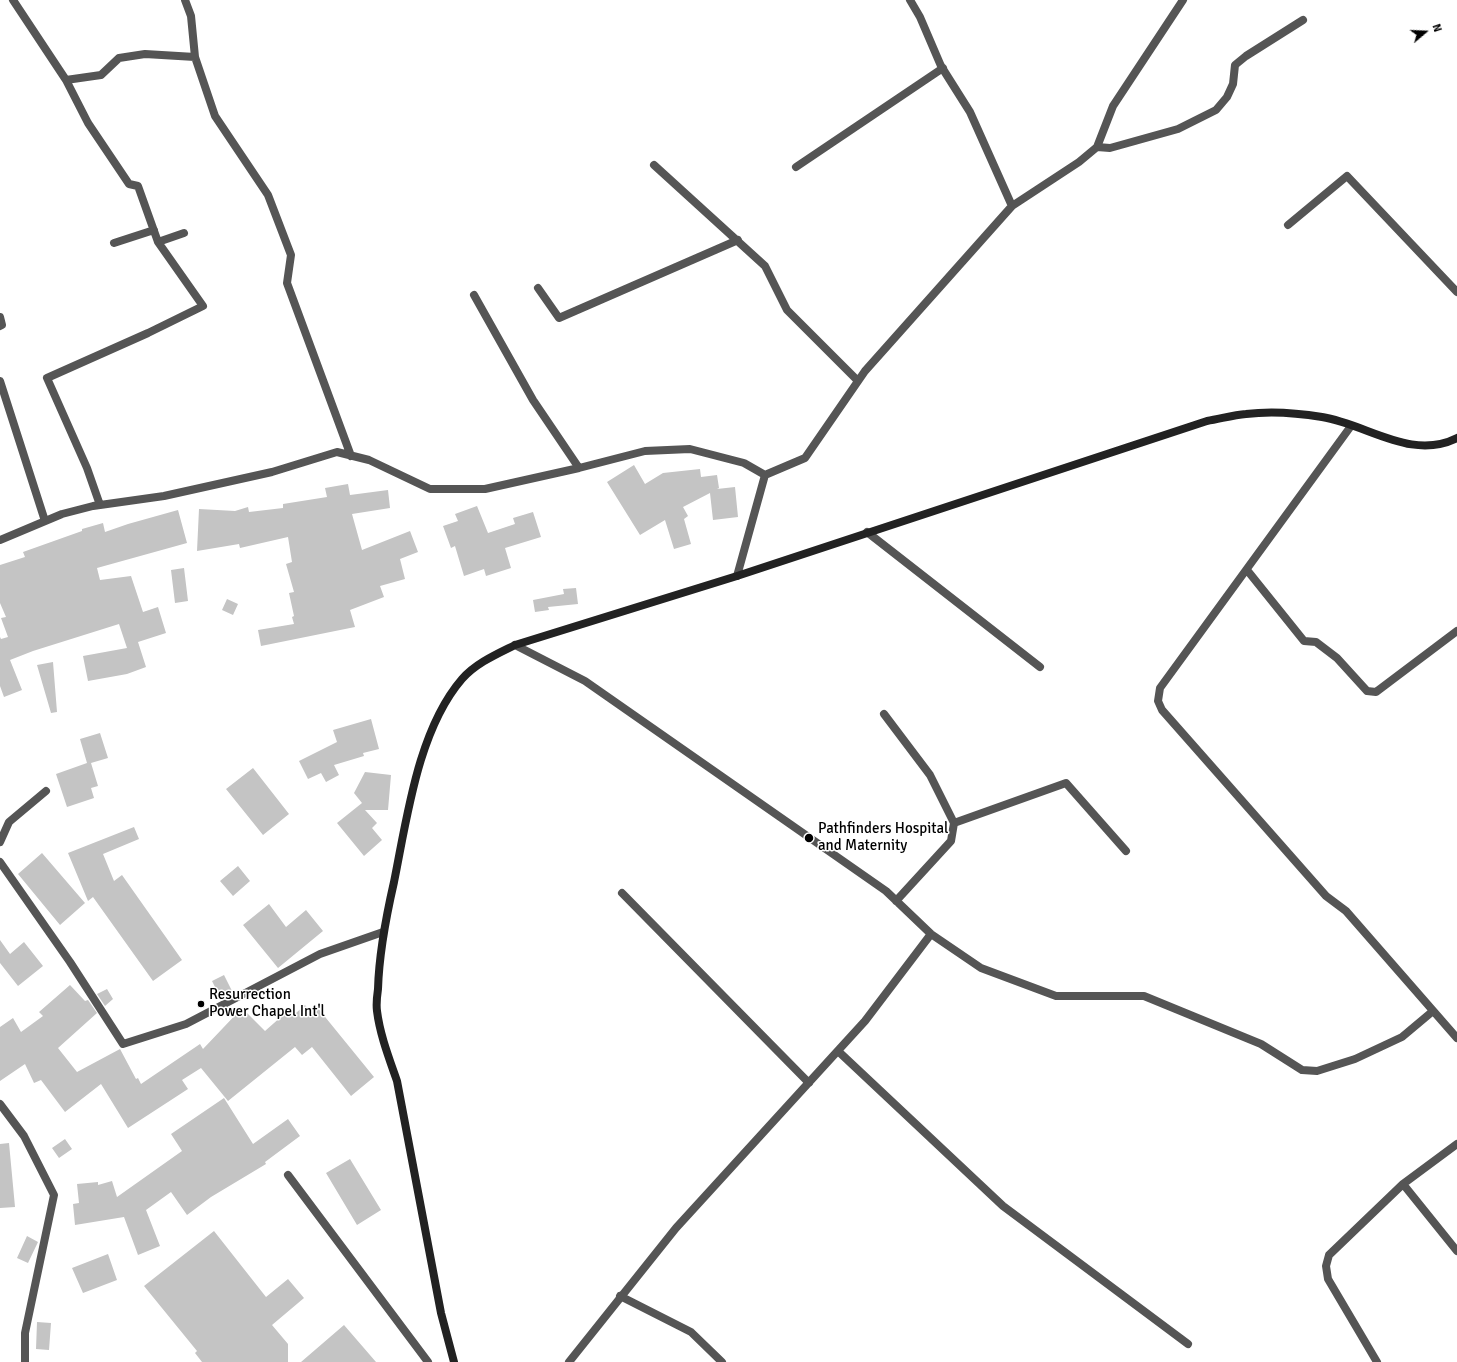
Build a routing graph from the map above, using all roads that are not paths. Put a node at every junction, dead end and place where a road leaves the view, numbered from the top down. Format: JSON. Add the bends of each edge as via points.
{"nodes":[{"id":1,"x":13,"y":0,"type":"edge"},
{"id":2,"x":185,"y":0,"type":"edge"},
{"id":3,"x":910,"y":0,"type":"edge"},
{"id":4,"x":1183,"y":0,"type":"edge"},
{"id":5,"x":1303,"y":20,"type":"dead end"},
{"id":6,"x":195,"y":57,"type":"junction"},
{"id":7,"x":943,"y":68,"type":"junction"},
{"id":8,"x":66,"y":80,"type":"junction"},
{"id":9,"x":1097,"y":147,"type":"junction"},
{"id":10,"x":654,"y":165,"type":"dead end"},
{"id":11,"x":796,"y":167,"type":"dead end"},
{"id":12,"x":1012,"y":206,"type":"junction"},
{"id":13,"x":1288,"y":225,"type":"dead end"},
{"id":14,"x":154,"y":230,"type":"junction"},
{"id":15,"x":184,"y":233,"type":"dead end"},
{"id":16,"x":738,"y":240,"type":"junction"},
{"id":17,"x":158,"y":242,"type":"junction"},
{"id":18,"x":114,"y":243,"type":"dead end"},
{"id":19,"x":538,"y":288,"type":"dead end"},
{"id":20,"x":1457,"y":292,"type":"edge"},
{"id":21,"x":474,"y":295,"type":"dead end"},
{"id":22,"x":0,"y":317,"type":"edge"},
{"id":23,"x":0,"y":326,"type":"edge"},
{"id":24,"x":0,"y":381,"type":"edge"},
{"id":25,"x":858,"y":382,"type":"junction"},
{"id":26,"x":1351,"y":426,"type":"junction"},
{"id":27,"x":1457,"y":438,"type":"edge"},
{"id":28,"x":351,"y":456,"type":"junction"},
{"id":29,"x":579,"y":468,"type":"junction"},
{"id":30,"x":765,"y":475,"type":"junction"},
{"id":31,"x":100,"y":505,"type":"junction"},
{"id":32,"x":45,"y":521,"type":"junction"},
{"id":33,"x":867,"y":532,"type":"junction"},
{"id":34,"x":0,"y":540,"type":"edge"},
{"id":35,"x":1247,"y":570,"type":"junction"},
{"id":36,"x":738,"y":576,"type":"junction"},
{"id":37,"x":1457,"y":631,"type":"edge"},
{"id":38,"x":515,"y":645,"type":"junction"},
{"id":39,"x":1040,"y":667,"type":"dead end"},
{"id":40,"x":884,"y":714,"type":"dead end"},
{"id":41,"x":46,"y":792,"type":"dead end"},
{"id":42,"x":954,"y":823,"type":"junction"},
{"id":43,"x":0,"y":842,"type":"edge"},
{"id":44,"x":1126,"y":851,"type":"dead end"},
{"id":45,"x":0,"y":862,"type":"edge"},
{"id":46,"x":622,"y":893,"type":"dead end"},
{"id":47,"x":896,"y":901,"type":"junction"},
{"id":48,"x":383,"y":932,"type":"junction"},
{"id":49,"x":931,"y":934,"type":"junction"},
{"id":50,"x":1433,"y":1011,"type":"junction"},
{"id":51,"x":1457,"y":1038,"type":"edge"},
{"id":52,"x":838,"y":1051,"type":"junction"},
{"id":53,"x":809,"y":1083,"type":"junction"},
{"id":54,"x":0,"y":1104,"type":"edge"},
{"id":55,"x":1457,"y":1144,"type":"edge"},
{"id":56,"x":288,"y":1175,"type":"dead end"},
{"id":57,"x":1403,"y":1184,"type":"junction"},
{"id":58,"x":1457,"y":1251,"type":"edge"},
{"id":59,"x":620,"y":1296,"type":"junction"},
{"id":60,"x":1188,"y":1344,"type":"dead end"},
{"id":61,"x":25,"y":1362,"type":"edge"},
{"id":62,"x":428,"y":1362,"type":"edge"},
{"id":63,"x":454,"y":1362,"type":"edge"},
{"id":64,"x":568,"y":1362,"type":"edge"},
{"id":65,"x":722,"y":1362,"type":"edge"},
{"id":66,"x":1377,"y":1362,"type":"edge"}],
"edges":[{"from":1,"to":8,"type":"street"},
{"from":2,"to":6,"type":"street","via":[[191,16]]},
{"from":3,"to":7,"type":"street"},
{"from":4,"to":9,"type":"street","via":[[1113,106]]},
{"from":5,"to":9,"type":"street","via":[[1235,65],[1233,84],[1227,97],[1216,110],[1178,129],[1110,148]]},
{"from":6,"to":8,"type":"street","via":[[145,54],[119,58],[101,75]]},
{"from":6,"to":28,"type":"street","via":[[215,116],[268,195],[289,248],[291,255],[286,283]]},
{"from":7,"to":11,"type":"street"},
{"from":7,"to":12,"type":"street","via":[[970,112]]},
{"from":8,"to":14,"type":"street","via":[[96,135],[130,184],[138,186]]},
{"from":9,"to":12,"type":"street","via":[[1079,162]]},
{"from":10,"to":16,"type":"street"},
{"from":12,"to":25,"type":"street"},
{"from":13,"to":20,"type":"street","via":[[1347,176]]},
{"from":14,"to":17,"type":"street"},
{"from":14,"to":18,"type":"street"},
{"from":15,"to":17,"type":"street"},
{"from":16,"to":19,"type":"street","via":[[559,318]]},
{"from":16,"to":25,"type":"street","via":[[765,266],[787,310]]},
{"from":17,"to":31,"type":"street","via":[[203,306],[47,378],[87,468]]},
{"from":21,"to":29,"type":"street","via":[[533,400]]},
{"from":22,"to":23,"type":"street"},
{"from":24,"to":32,"type":"street"},
{"from":25,"to":30,"type":"street","via":[[805,458]]},
{"from":26,"to":27,"type":"street","via":[[1394,441],[1413,444],[1440,444]]},
{"from":26,"to":33,"type":"street","via":[[1323,417],[1278,413],[1247,413],[1207,421]]},
{"from":26,"to":35,"type":"street"},
{"from":28,"to":29,"type":"street","via":[[368,460],[430,489],[485,489]]},
{"from":28,"to":31,"type":"street","via":[[337,452],[272,472],[164,496]]},
{"from":29,"to":30,"type":"street","via":[[645,451],[690,449],[744,463]]},
{"from":30,"to":36,"type":"street"},
{"from":31,"to":32,"type":"street"},
{"from":32,"to":34,"type":"street"},
{"from":33,"to":36,"type":"street"},
{"from":33,"to":39,"type":"street"},
{"from":35,"to":37,"type":"street","via":[[1304,640],[1316,642],[1337,658],[1367,691],[1376,692]]},
{"from":35,"to":50,"type":"street","via":[[1160,688],[1158,701],[1162,710],[1326,896],[1346,911]]},
{"from":36,"to":38,"type":"street"},
{"from":38,"to":47,"type":"street","via":[[586,681],[880,887]]},
{"from":38,"to":48,"type":"street","via":[[484,661],[462,678],[445,702],[432,728],[412,791]]},
{"from":40,"to":42,"type":"street","via":[[930,775]]},
{"from":41,"to":43,"type":"street","via":[[9,822]]},
{"from":42,"to":44,"type":"street","via":[[1066,783]]},
{"from":42,"to":47,"type":"street","via":[[951,841]]},
{"from":45,"to":48,"type":"street","via":[[70,962],[123,1044],[186,1024],[320,954]]},
{"from":46,"to":53,"type":"street"},
{"from":47,"to":49,"type":"street"},
{"from":48,"to":63,"type":"street","via":[[377,1010],[384,1044],[397,1081],[442,1313]]},
{"from":49,"to":50,"type":"street","via":[[981,968],[1056,996],[1144,996],[1261,1044],[1302,1070],[1317,1071],[1356,1059],[1402,1037]]},
{"from":49,"to":52,"type":"street","via":[[865,1021]]},
{"from":50,"to":51,"type":"street"},
{"from":52,"to":53,"type":"street"},
{"from":52,"to":60,"type":"street","via":[[1003,1206]]},
{"from":53,"to":59,"type":"street","via":[[676,1228]]},
{"from":54,"to":61,"type":"street","via":[[24,1136],[54,1195],[25,1333]]},
{"from":55,"to":57,"type":"street"},
{"from":56,"to":62,"type":"street"},
{"from":57,"to":58,"type":"street"},
{"from":57,"to":66,"type":"street","via":[[1329,1255],[1326,1266],[1328,1279]]},
{"from":59,"to":64,"type":"street"},
{"from":59,"to":65,"type":"street","via":[[691,1332]]}]}
